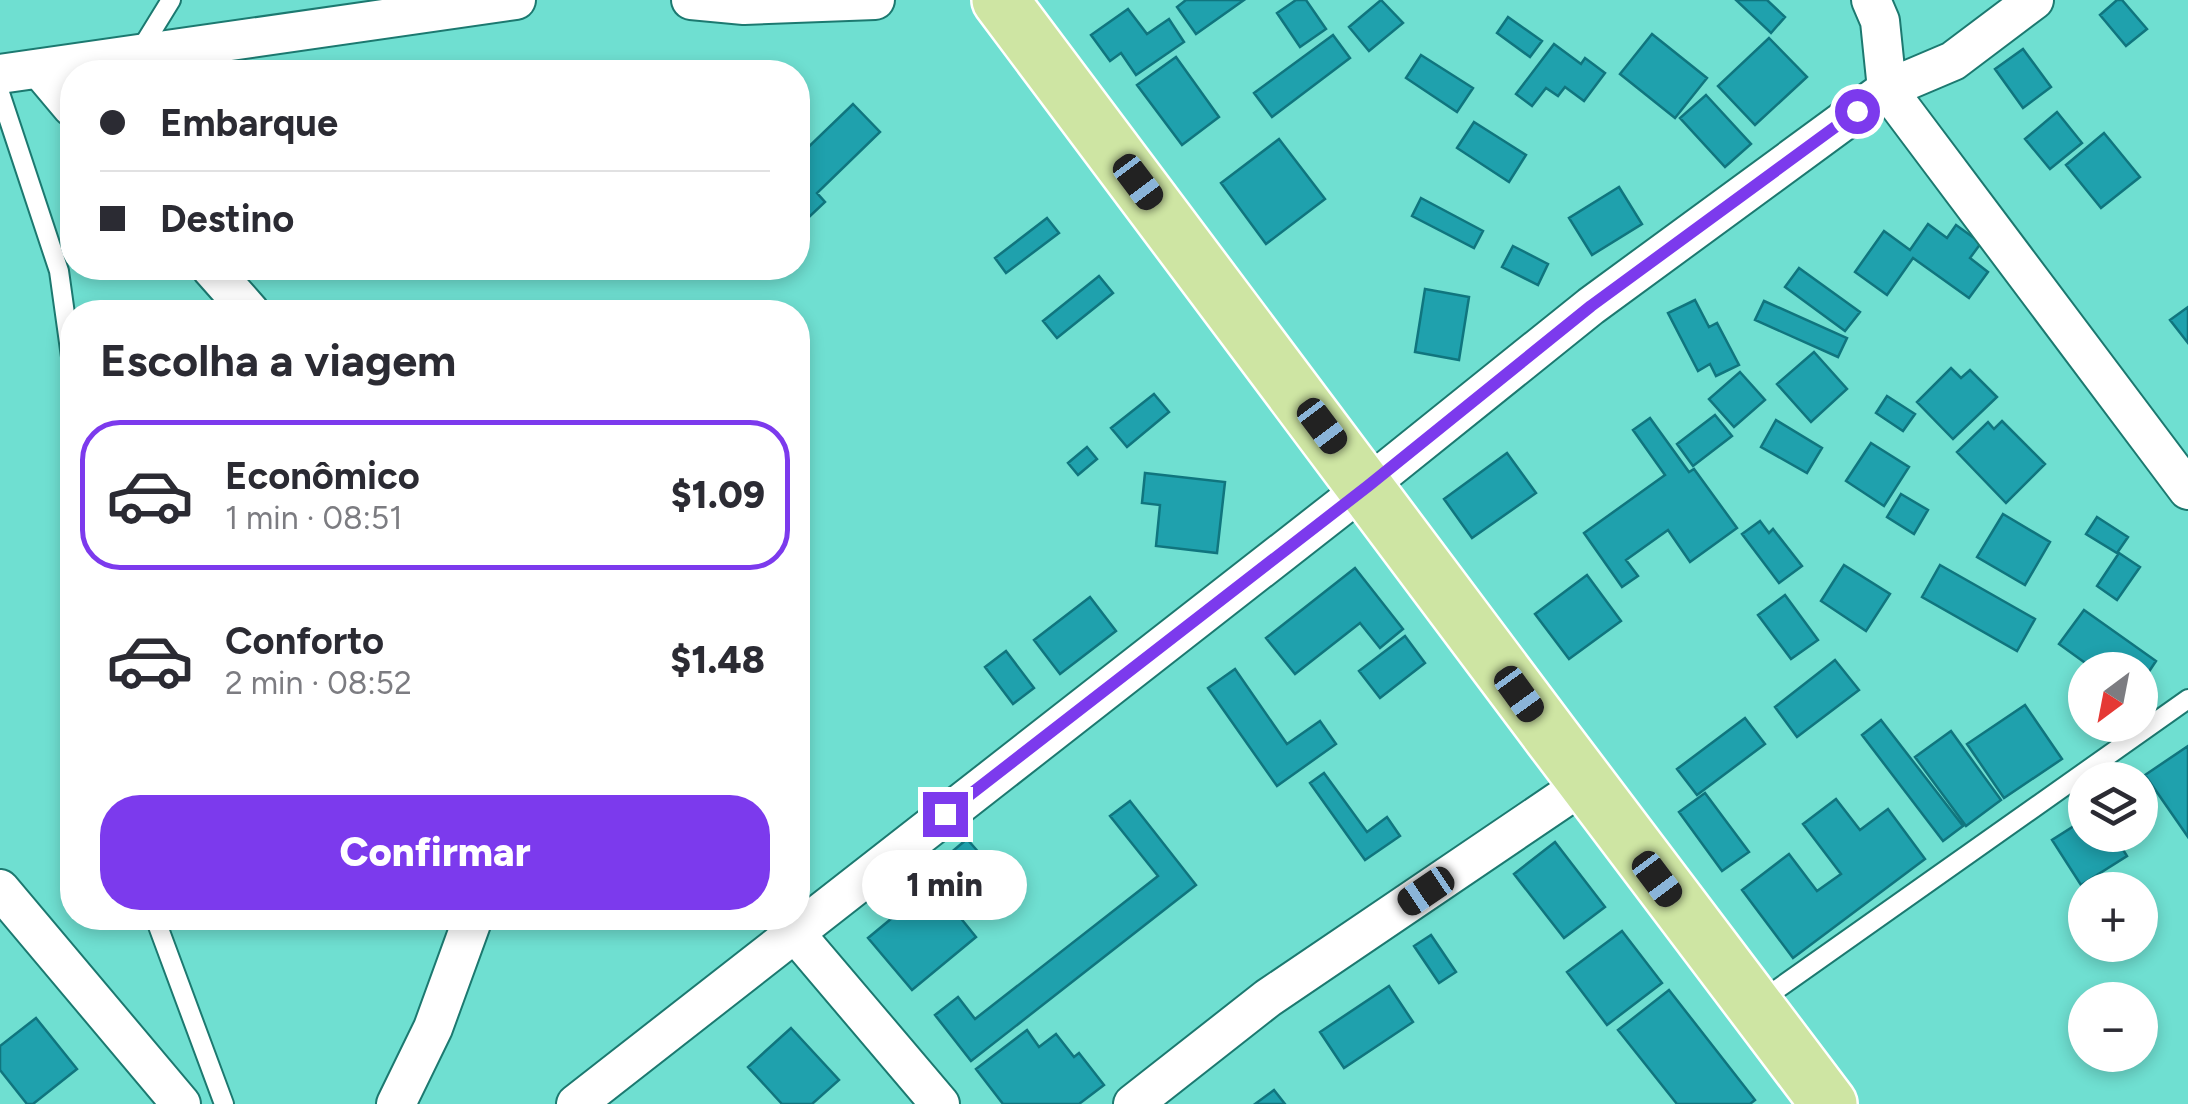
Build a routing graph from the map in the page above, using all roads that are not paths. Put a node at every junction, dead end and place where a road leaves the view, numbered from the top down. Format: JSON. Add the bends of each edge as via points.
{"nodes":[{"id":1,"x":171,"y":0,"type":"edge"},
{"id":2,"x":516,"y":0,"type":"edge"},
{"id":3,"x":691,"y":0,"type":"edge"},
{"id":4,"x":875,"y":0,"type":"edge"},
{"id":5,"x":1000,"y":0,"type":"edge"},
{"id":6,"x":1872,"y":0,"type":"edge"},
{"id":7,"x":2034,"y":0,"type":"edge"},
{"id":8,"x":138,"y":52,"type":"junction"},
{"id":9,"x":92,"y":60,"type":"edge"},
{"id":10,"x":60,"y":66,"type":"edge"},
{"id":11,"x":40,"y":69,"type":"junction"},
{"id":12,"x":0,"y":74,"type":"edge"},
{"id":13,"x":1887,"y":90,"type":"junction"},
{"id":14,"x":0,"y":93,"type":"edge"},
{"id":15,"x":60,"y":93,"type":"edge"},
{"id":16,"x":222,"y":280,"type":"edge"},
{"id":17,"x":62,"y":300,"type":"edge"},
{"id":18,"x":240,"y":300,"type":"edge"},
{"id":19,"x":1368,"y":486,"type":"junction"},
{"id":20,"x":2188,"y":490,"type":"edge"},
{"id":21,"x":2188,"y":700,"type":"edge"},
{"id":22,"x":1584,"y":784,"type":"junction"},
{"id":23,"x":0,"y":889,"type":"edge"},
{"id":24,"x":810,"y":908,"type":"edge"},
{"id":25,"x":157,"y":930,"type":"edge"},
{"id":26,"x":469,"y":930,"type":"edge"},
{"id":27,"x":782,"y":930,"type":"edge"},
{"id":28,"x":792,"y":930,"type":"edge"},
{"id":29,"x":1754,"y":1006,"type":"junction"},
{"id":30,"x":181,"y":1104,"type":"edge"},
{"id":31,"x":224,"y":1104,"type":"edge"},
{"id":32,"x":396,"y":1104,"type":"edge"},
{"id":33,"x":576,"y":1104,"type":"edge"},
{"id":34,"x":940,"y":1104,"type":"edge"},
{"id":35,"x":1133,"y":1104,"type":"edge"},
{"id":36,"x":1829,"y":1104,"type":"edge"}],
"edges":[{"from":1,"to":8,"type":"lane"},
{"from":2,"to":8,"type":"street"},
{"from":3,"to":4,"type":"street"},
{"from":5,"to":19,"type":"main road"},
{"from":6,"to":13,"type":"street"},
{"from":7,"to":13,"type":"street","via":[[1953,61]]},
{"from":8,"to":9,"type":"street"},
{"from":10,"to":11,"type":"street"},
{"from":11,"to":12,"type":"street"},
{"from":11,"to":15,"type":"street"},
{"from":13,"to":19,"type":"street","via":[[1591,306]]},
{"from":13,"to":20,"type":"street"},
{"from":14,"to":17,"type":"lane"},
{"from":16,"to":18,"type":"street"},
{"from":19,"to":22,"type":"main road"},
{"from":19,"to":24,"type":"street"},
{"from":21,"to":29,"type":"lane"},
{"from":22,"to":29,"type":"main road"},
{"from":22,"to":35,"type":"street","via":[[1268,998]]},
{"from":23,"to":30,"type":"street"},
{"from":25,"to":31,"type":"lane"},
{"from":26,"to":32,"type":"street"},
{"from":27,"to":33,"type":"street"},
{"from":28,"to":34,"type":"street"},
{"from":29,"to":36,"type":"main road"}]}
